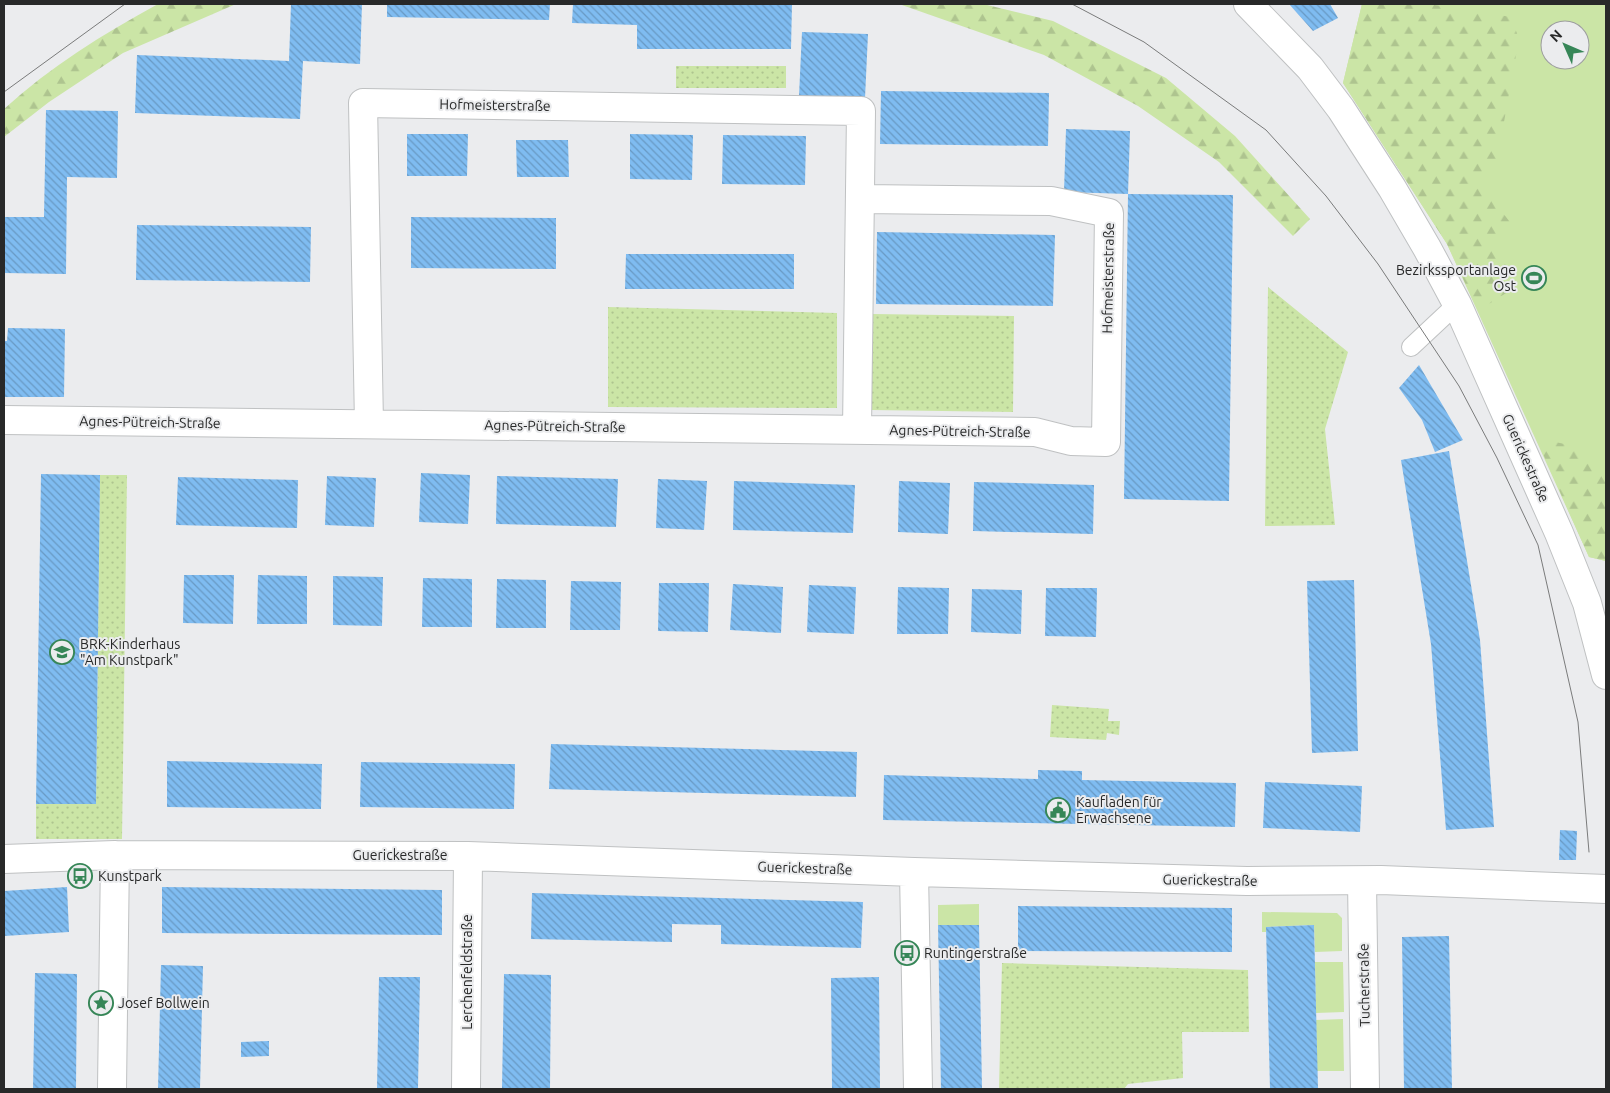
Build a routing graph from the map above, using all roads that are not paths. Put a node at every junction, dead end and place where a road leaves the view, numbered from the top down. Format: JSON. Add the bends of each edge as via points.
{"nodes":[{"id":1,"x":1248,"y":4,"type":"edge"},
{"id":2,"x":860,"y":199,"type":"junction"},
{"id":3,"x":1457,"y":304,"type":"junction"},
{"id":4,"x":1411,"y":347,"type":"dead end"},
{"id":5,"x":4,"y":420,"type":"edge"},
{"id":6,"x":369,"y":424,"type":"junction"},
{"id":7,"x":857,"y":430,"type":"junction"},
{"id":8,"x":1106,"y":442,"type":"joint"},
{"id":9,"x":1606,"y":675,"type":"edge"},
{"id":10,"x":115,"y":855,"type":"junction"},
{"id":11,"x":468,"y":856,"type":"junction"},
{"id":12,"x":4,"y":858,"type":"edge"},
{"id":13,"x":914,"y":872,"type":"junction"},
{"id":14,"x":1362,"y":881,"type":"junction"},
{"id":15,"x":1606,"y":889,"type":"edge"},
{"id":16,"x":112,"y":1089,"type":"edge"},
{"id":17,"x":466,"y":1089,"type":"edge"},
{"id":18,"x":918,"y":1089,"type":"edge"},
{"id":19,"x":1365,"y":1089,"type":"edge"}],
"edges":[{"from":1,"to":3,"type":"street","name":"Guerickestraße","via":[[1310,68],[1341,109],[1392,188]]},
{"from":2,"to":6,"type":"street","name":"Hofmeisterstraße","via":[[860,111],[363,103]]},
{"from":2,"to":7,"type":"street","name":"Hofmeisterstraße"},
{"from":2,"to":8,"type":"street","name":"Hofmeisterstraße","via":[[1051,201],[1109,213]]},
{"from":3,"to":4,"type":"lane"},
{"from":3,"to":9,"type":"street","name":"Guerickestraße","via":[[1584,594]]},
{"from":5,"to":6,"type":"street","name":"Agnes-Pütreich-Straße"},
{"from":6,"to":7,"type":"street","name":"Agnes-Pütreich-Straße"},
{"from":7,"to":8,"type":"street","name":"Agnes-Pütreich-Straße","via":[[1035,432],[1071,440]]},
{"from":10,"to":11,"type":"street","name":"Guerickestraße"},
{"from":10,"to":12,"type":"street","name":"Guerickestraße"},
{"from":10,"to":16,"type":"street"},
{"from":11,"to":13,"type":"street","name":"Guerickestraße"},
{"from":11,"to":17,"type":"street","name":"Lerchenfeldstraße"},
{"from":13,"to":14,"type":"street","name":"Guerickestraße"},
{"from":13,"to":18,"type":"street"},
{"from":14,"to":15,"type":"street","name":"Guerickestraße"},
{"from":14,"to":19,"type":"street","name":"Tucherstraße"}]}
